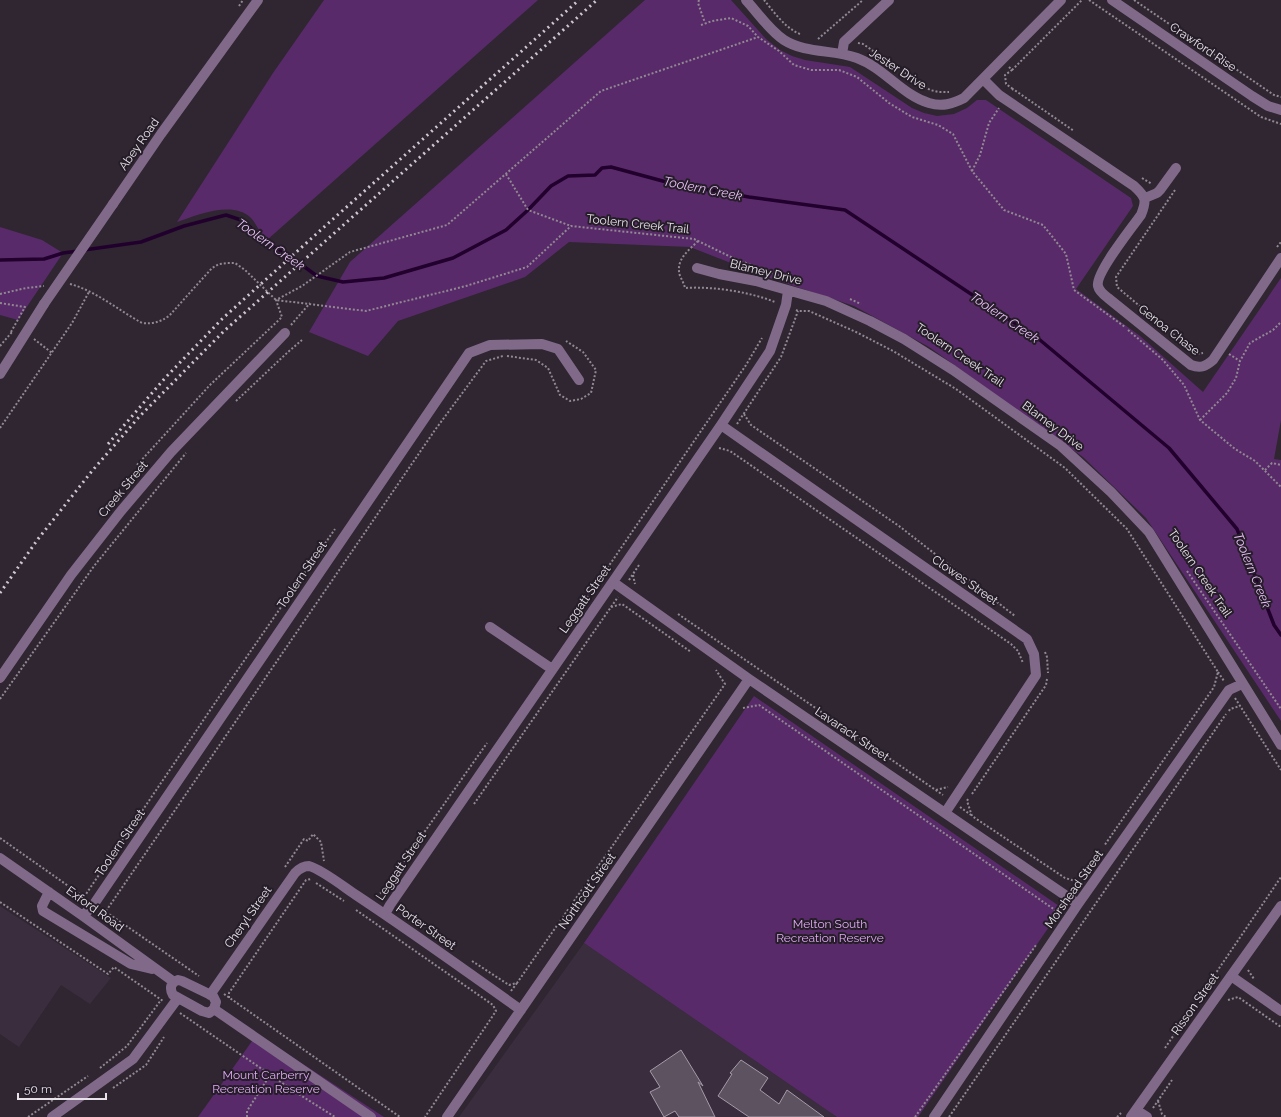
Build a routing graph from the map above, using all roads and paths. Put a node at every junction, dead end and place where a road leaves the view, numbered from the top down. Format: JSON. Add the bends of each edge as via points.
{"nodes":[{"id":1,"x":258,"y":0,"type":"edge"},
{"id":2,"x":699,"y":0,"type":"edge"},
{"id":3,"x":746,"y":0,"type":"edge"},
{"id":4,"x":764,"y":0,"type":"edge"},
{"id":5,"x":863,"y":0,"type":"edge"},
{"id":6,"x":889,"y":0,"type":"edge"},
{"id":7,"x":1061,"y":0,"type":"edge"},
{"id":8,"x":1082,"y":0,"type":"edge"},
{"id":9,"x":1089,"y":0,"type":"edge"},
{"id":10,"x":1112,"y":0,"type":"edge"},
{"id":11,"x":1134,"y":0,"type":"edge"},
{"id":12,"x":706,"y":23,"type":"junction"},
{"id":13,"x":701,"y":25,"type":"dead end"},
{"id":14,"x":800,"y":34,"type":"dead end"},
{"id":15,"x":758,"y":37,"type":"junction"},
{"id":16,"x":812,"y":38,"type":"dead end"},
{"id":17,"x":818,"y":39,"type":"junction"},
{"id":18,"x":825,"y":40,"type":"dead end"},
{"id":19,"x":844,"y":42,"type":"junction"},
{"id":20,"x":842,"y":54,"type":"junction"},
{"id":21,"x":1012,"y":70,"type":"dead end"},
{"id":22,"x":983,"y":79,"type":"junction"},
{"id":23,"x":953,"y":91,"type":"dead end"},
{"id":24,"x":1281,"y":97,"type":"edge"},
{"id":25,"x":1005,"y":98,"type":"junction"},
{"id":26,"x":1281,"y":110,"type":"edge"},
{"id":27,"x":1281,"y":124,"type":"edge"},
{"id":28,"x":1176,"y":168,"type":"dead end"},
{"id":29,"x":972,"y":171,"type":"junction"},
{"id":30,"x":506,"y":174,"type":"junction"},
{"id":31,"x":1176,"y":188,"type":"dead end"},
{"id":32,"x":1145,"y":198,"type":"junction"},
{"id":33,"x":571,"y":226,"type":"junction"},
{"id":34,"x":1281,"y":242,"type":"edge"},
{"id":35,"x":1277,"y":255,"type":"edge"},
{"id":36,"x":697,"y":268,"type":"dead end"},
{"id":37,"x":788,"y":278,"type":"dead end"},
{"id":38,"x":69,"y":284,"type":"dead end"},
{"id":39,"x":48,"y":285,"type":"dead end"},
{"id":40,"x":788,"y":290,"type":"junction"},
{"id":41,"x":89,"y":291,"type":"junction"},
{"id":42,"x":0,"y":294,"type":"edge"},
{"id":43,"x":848,"y":298,"type":"dead end"},
{"id":44,"x":276,"y":300,"type":"junction"},
{"id":45,"x":775,"y":302,"type":"dead end"},
{"id":46,"x":0,"y":303,"type":"edge"},
{"id":47,"x":310,"y":303,"type":"junction"},
{"id":48,"x":786,"y":305,"type":"junction"},
{"id":49,"x":862,"y":305,"type":"dead end"},
{"id":50,"x":1281,"y":322,"type":"edge"},
{"id":51,"x":29,"y":327,"type":"junction"},
{"id":52,"x":285,"y":333,"type":"joint"},
{"id":53,"x":763,"y":336,"type":"dead end"},
{"id":54,"x":302,"y":340,"type":"dead end"},
{"id":55,"x":564,"y":340,"type":"dead end"},
{"id":56,"x":0,"y":346,"type":"edge"},
{"id":57,"x":52,"y":353,"type":"junction"},
{"id":58,"x":1207,"y":353,"type":"dead end"},
{"id":59,"x":0,"y":374,"type":"edge"},
{"id":60,"x":579,"y":380,"type":"dead end"},
{"id":61,"x":236,"y":401,"type":"dead end"},
{"id":62,"x":744,"y":414,"type":"dead end"},
{"id":63,"x":1200,"y":420,"type":"junction"},
{"id":64,"x":721,"y":425,"type":"junction"},
{"id":65,"x":0,"y":428,"type":"edge"},
{"id":66,"x":719,"y":448,"type":"dead end"},
{"id":67,"x":188,"y":452,"type":"dead end"},
{"id":68,"x":137,"y":465,"type":"dead end"},
{"id":69,"x":1281,"y":465,"type":"edge"},
{"id":70,"x":1265,"y":470,"type":"junction"},
{"id":71,"x":1281,"y":487,"type":"edge"},
{"id":72,"x":338,"y":524,"type":"dead end"},
{"id":73,"x":1185,"y":567,"type":"dead end"},
{"id":74,"x":633,"y":575,"type":"dead end"},
{"id":75,"x":613,"y":582,"type":"junction"},
{"id":76,"x":635,"y":584,"type":"dead end"},
{"id":77,"x":578,"y":611,"type":"dead end"},
{"id":78,"x":674,"y":611,"type":"dead end"},
{"id":79,"x":1019,"y":619,"type":"dead end"},
{"id":80,"x":490,"y":628,"type":"dead end"},
{"id":81,"x":1045,"y":651,"type":"dead end"},
{"id":82,"x":691,"y":653,"type":"dead end"},
{"id":83,"x":710,"y":666,"type":"dead end"},
{"id":84,"x":1024,"y":666,"type":"dead end"},
{"id":85,"x":552,"y":670,"type":"junction"},
{"id":86,"x":1218,"y":672,"type":"junction"},
{"id":87,"x":0,"y":678,"type":"edge"},
{"id":88,"x":749,"y":679,"type":"junction"},
{"id":89,"x":1242,"y":684,"type":"junction"},
{"id":90,"x":1229,"y":690,"type":"junction"},
{"id":91,"x":0,"y":699,"type":"edge"},
{"id":92,"x":1240,"y":706,"type":"junction"},
{"id":93,"x":741,"y":709,"type":"dead end"},
{"id":94,"x":1281,"y":709,"type":"edge"},
{"id":95,"x":490,"y":738,"type":"dead end"},
{"id":96,"x":1281,"y":745,"type":"edge"},
{"id":97,"x":1281,"y":770,"type":"edge"},
{"id":98,"x":948,"y":787,"type":"dead end"},
{"id":99,"x":936,"y":790,"type":"junction"},
{"id":100,"x":952,"y":802,"type":"junction"},
{"id":101,"x":474,"y":805,"type":"dead end"},
{"id":102,"x":945,"y":813,"type":"junction"},
{"id":103,"x":972,"y":816,"type":"junction"},
{"id":104,"x":1102,"y":850,"type":"dead end"},
{"id":105,"x":0,"y":858,"type":"edge"},
{"id":106,"x":324,"y":860,"type":"dead end"},
{"id":107,"x":315,"y":869,"type":"joint"},
{"id":108,"x":282,"y":871,"type":"dead end"},
{"id":109,"x":1281,"y":877,"type":"edge"},
{"id":110,"x":48,"y":892,"type":"junction"},
{"id":111,"x":84,"y":896,"type":"dead end"},
{"id":112,"x":1068,"y":898,"type":"junction"},
{"id":113,"x":347,"y":903,"type":"dead end"},
{"id":114,"x":1078,"y":904,"type":"junction"},
{"id":115,"x":1281,"y":906,"type":"edge"},
{"id":116,"x":353,"y":907,"type":"dead end"},
{"id":117,"x":387,"y":910,"type":"junction"},
{"id":118,"x":106,"y":911,"type":"dead end"},
{"id":119,"x":1057,"y":915,"type":"dead end"},
{"id":120,"x":83,"y":916,"type":"junction"},
{"id":121,"x":1040,"y":940,"type":"dead end"},
{"id":122,"x":471,"y":960,"type":"dead end"},
{"id":123,"x":156,"y":969,"type":"junction"},
{"id":124,"x":1230,"y":976,"type":"junction"},
{"id":125,"x":174,"y":982,"type":"junction"},
{"id":126,"x":210,"y":995,"type":"junction"},
{"id":127,"x":178,"y":998,"type":"junction"},
{"id":128,"x":230,"y":998,"type":"dead end"},
{"id":129,"x":161,"y":1000,"type":"dead end"},
{"id":130,"x":1228,"y":1000,"type":"dead end"},
{"id":131,"x":214,"y":1009,"type":"junction"},
{"id":132,"x":521,"y":1010,"type":"junction"},
{"id":133,"x":1281,"y":1011,"type":"edge"},
{"id":134,"x":1281,"y":1027,"type":"edge"},
{"id":135,"x":1165,"y":1049,"type":"dead end"},
{"id":136,"x":97,"y":1071,"type":"dead end"},
{"id":137,"x":90,"y":1075,"type":"dead end"},
{"id":138,"x":270,"y":1075,"type":"dead end"},
{"id":139,"x":1158,"y":1101,"type":"dead end"},
{"id":140,"x":1122,"y":1111,"type":"dead end"},
{"id":141,"x":1134,"y":1113,"type":"edge"},
{"id":142,"x":28,"y":1117,"type":"edge"},
{"id":143,"x":52,"y":1117,"type":"edge"},
{"id":144,"x":247,"y":1117,"type":"edge"},
{"id":145,"x":372,"y":1117,"type":"edge"},
{"id":146,"x":425,"y":1117,"type":"edge"},
{"id":147,"x":448,"y":1117,"type":"edge"},
{"id":148,"x":915,"y":1117,"type":"edge"},
{"id":149,"x":934,"y":1117,"type":"edge"},
{"id":150,"x":949,"y":1117,"type":"edge"},
{"id":151,"x":1117,"y":1117,"type":"edge"},
{"id":152,"x":1147,"y":1117,"type":"edge"},
{"id":153,"x":1166,"y":1117,"type":"edge"}],
"edges":[{"from":1,"to":51,"type":"street","name":"Abey Road","bridge":true},
{"from":2,"to":12,"type":"path"},
{"from":3,"to":20,"type":"street","name":"Jester Drive","via":[[774,32],[793,45]]},
{"from":4,"to":14,"type":"path","via":[[786,25]]},
{"from":5,"to":17,"type":"path"},
{"from":6,"to":19,"type":"street"},
{"from":7,"to":22,"type":"street","name":"Jester Drive"},
{"from":8,"to":21,"type":"path"},
{"from":9,"to":27,"type":"path","via":[[1261,117]]},
{"from":10,"to":26,"type":"street","name":"Crawford Rise","via":[[1252,96],[1268,106]]},
{"from":11,"to":24,"type":"path","via":[[1274,95]]},
{"from":12,"to":13,"type":"path"},
{"from":12,"to":15,"type":"path","via":[[731,18],[748,26]]},
{"from":15,"to":29,"type":"path","via":[[794,65],[811,70],[839,70],[857,77],[889,103],[912,117],[938,125],[953,134]]},
{"from":15,"to":30,"type":"path","via":[[601,91]]},
{"from":16,"to":17,"type":"path"},
{"from":17,"to":18,"type":"path"},
{"from":19,"to":20,"type":"street"},
{"from":19,"to":23,"type":"path","via":[[862,44],[930,90]]},
{"from":20,"to":22,"type":"street","name":"Jester Drive","via":[[870,64],[916,98],[940,106],[964,98]]},
{"from":22,"to":25,"type":"street"},
{"from":25,"to":29,"type":"path","via":[[989,123],[980,155]]},
{"from":25,"to":32,"type":"street","via":[[1134,186]]},
{"from":28,"to":32,"type":"street","via":[[1157,193]]},
{"from":29,"to":63,"type":"path","via":[[1004,210],[1043,225],[1066,254],[1074,290],[1126,327],[1163,360],[1184,385]]},
{"from":30,"to":33,"type":"path","via":[[528,210]]},
{"from":30,"to":44,"type":"path","via":[[447,225],[350,252],[302,286]]},
{"from":31,"to":58,"type":"path","via":[[1116,277],[1117,287],[1197,354]]},
{"from":32,"to":35,"type":"street","name":"Genoa Chase","via":[[1141,215],[1103,270],[1098,288],[1191,365],[1201,367],[1213,360]]},
{"from":33,"to":37,"type":"path","name":"Toolern Creek Trail","via":[[694,239],[735,260]]},
{"from":33,"to":47,"type":"path","name":"Toolern Creek Trail","via":[[527,267],[466,286],[366,311]]},
{"from":34,"to":35,"type":"path"},
{"from":36,"to":40,"type":"street","name":"Blamey Drive"},
{"from":38,"to":41,"type":"path"},
{"from":39,"to":42,"type":"path"},
{"from":40,"to":48,"type":"street","name":"Leggatt Street"},
{"from":40,"to":89,"type":"street","name":"Blamey Drive","via":[[826,301],[904,339],[1061,446],[1111,492],[1149,532]]},
{"from":41,"to":44,"type":"path","via":[[142,323],[151,324],[169,316],[212,268],[227,263],[245,270]]},
{"from":41,"to":57,"type":"path"},
{"from":43,"to":49,"type":"path"},
{"from":44,"to":47,"type":"path","name":"Toolern Creek Trail"},
{"from":44,"to":68,"type":"path","via":[[282,317],[210,385]]},
{"from":45,"to":48,"type":"path"},
{"from":46,"to":56,"type":"path","via":[[25,307],[10,335]]},
{"from":47,"to":52,"type":"path"},
{"from":48,"to":64,"type":"street","name":"Leggatt Street","via":[[770,351]]},
{"from":48,"to":86,"type":"path","via":[[798,311],[809,311],[893,351],[956,389],[1065,468],[1127,529]]},
{"from":50,"to":63,"type":"path","via":[[1273,330],[1250,343],[1227,394]]},
{"from":51,"to":57,"type":"path","via":[[36,342]]},
{"from":51,"to":59,"type":"street","name":"Abey Road"},
{"from":52,"to":87,"type":"street","name":"Creek Street","via":[[171,452],[121,511],[71,575]]},
{"from":53,"to":77,"type":"path"},
{"from":54,"to":61,"type":"path"},
{"from":55,"to":118,"type":"path","via":[[583,352],[596,370],[591,393],[581,399],[570,401],[560,395],[548,368],[536,360],[505,356],[486,361],[435,430]]},
{"from":57,"to":65,"type":"path"},
{"from":60,"to":120,"type":"street","name":"Toolern Street","via":[[558,349],[542,344],[490,345],[470,354]]},
{"from":62,"to":79,"type":"path","via":[[751,425],[899,526]]},
{"from":63,"to":70,"type":"path"},
{"from":64,"to":75,"type":"street","name":"Leggatt Street"},
{"from":64,"to":100,"type":"street","name":"Clowes Street","via":[[1027,639],[1034,654],[1036,675]]},
{"from":66,"to":84,"type":"path","via":[[730,450],[1011,644],[1022,657]]},
{"from":67,"to":91,"type":"path","via":[[94,566]]},
{"from":69,"to":70,"type":"path","via":[[1272,463]]},
{"from":70,"to":71,"type":"path"},
{"from":72,"to":111,"type":"path"},
{"from":73,"to":94,"type":"path","name":"Toolern Creek Trail"},
{"from":74,"to":76,"type":"path"},
{"from":75,"to":85,"type":"street","name":"Leggatt Street"},
{"from":75,"to":88,"type":"street","name":"Lavarack Street"},
{"from":78,"to":99,"type":"path"},
{"from":80,"to":85,"type":"street"},
{"from":81,"to":103,"type":"path","via":[[1048,669],[1046,686],[968,800]]},
{"from":82,"to":101,"type":"path","via":[[622,604],[611,607]]},
{"from":83,"to":122,"type":"path","via":[[717,670],[725,684],[517,983],[509,985]]},
{"from":85,"to":117,"type":"street","name":"Leggatt Street"},
{"from":86,"to":90,"type":"path"},
{"from":86,"to":104,"type":"path","via":[[1214,687]]},
{"from":88,"to":102,"type":"street","name":"Lavarack Street"},
{"from":88,"to":132,"type":"street","name":"Northcott Street"},
{"from":89,"to":90,"type":"street"},
{"from":89,"to":96,"type":"street","name":"Blamey Drive"},
{"from":90,"to":92,"type":"path"},
{"from":90,"to":114,"type":"street","name":"Morshead Street"},
{"from":92,"to":97,"type":"path"},
{"from":92,"to":150,"type":"path","via":[[1230,709]]},
{"from":93,"to":119,"type":"path","via":[[759,705],[1055,910],[1053,921]]},
{"from":95,"to":117,"type":"path","via":[[377,896]]},
{"from":98,"to":99,"type":"path"},
{"from":99,"to":100,"type":"path"},
{"from":100,"to":102,"type":"street","name":"Clowes Street"},
{"from":100,"to":103,"type":"path"},
{"from":102,"to":112,"type":"street","name":"Lavarack Street"},
{"from":103,"to":112,"type":"path","via":[[1065,878],[1079,882]]},
{"from":105,"to":110,"type":"street","name":"Exford Road"},
{"from":106,"to":108,"type":"path","via":[[321,842],[313,834],[308,841],[304,839]]},
{"from":107,"to":117,"type":"street","name":"Porter Street"},
{"from":107,"to":126,"type":"street","name":"Cheryl Street","via":[[305,866],[295,872]]},
{"from":109,"to":135,"type":"path"},
{"from":110,"to":120,"type":"street","name":"Exford Road"},
{"from":110,"to":123,"type":"street","via":[[42,906],[43,911],[131,964]]},
{"from":112,"to":114,"type":"street","name":"Lavarack Street"},
{"from":113,"to":128,"type":"path","via":[[311,879],[306,880],[229,993]]},
{"from":114,"to":149,"type":"street","name":"Morshead Street"},
{"from":115,"to":124,"type":"street","name":"Risson Street"},
{"from":116,"to":146,"type":"path","via":[[493,1005],[496,1011]]},
{"from":117,"to":132,"type":"street","name":"Porter Street"},
{"from":120,"to":123,"type":"street","name":"Exford Road"},
{"from":121,"to":148,"type":"path"},
{"from":123,"to":125,"type":"street","name":"Exford Road"},
{"from":124,"to":133,"type":"street"},
{"from":124,"to":141,"type":"street","name":"Risson Street"},
{"from":125,"to":126,"type":"street","name":"Exford Road","via":[[182,981]]},
{"from":125,"to":127,"type":"street","via":[[170,988],[171,992]]},
{"from":126,"to":131,"type":"street","via":[[216,1002]]},
{"from":127,"to":131,"type":"street","via":[[206,1013]]},
{"from":127,"to":143,"type":"street","via":[[133,1059]]},
{"from":129,"to":136,"type":"path","via":[[127,1046]]},
{"from":130,"to":134,"type":"path","via":[[1238,997]]},
{"from":131,"to":145,"type":"street"},
{"from":132,"to":147,"type":"street","name":"Northcott Street"},
{"from":137,"to":142,"type":"path"},
{"from":138,"to":144,"type":"path","via":[[247,1111]]},
{"from":139,"to":153,"type":"path","via":[[1162,1114]]},
{"from":140,"to":151,"type":"path"},
{"from":141,"to":152,"type":"street"}]}
